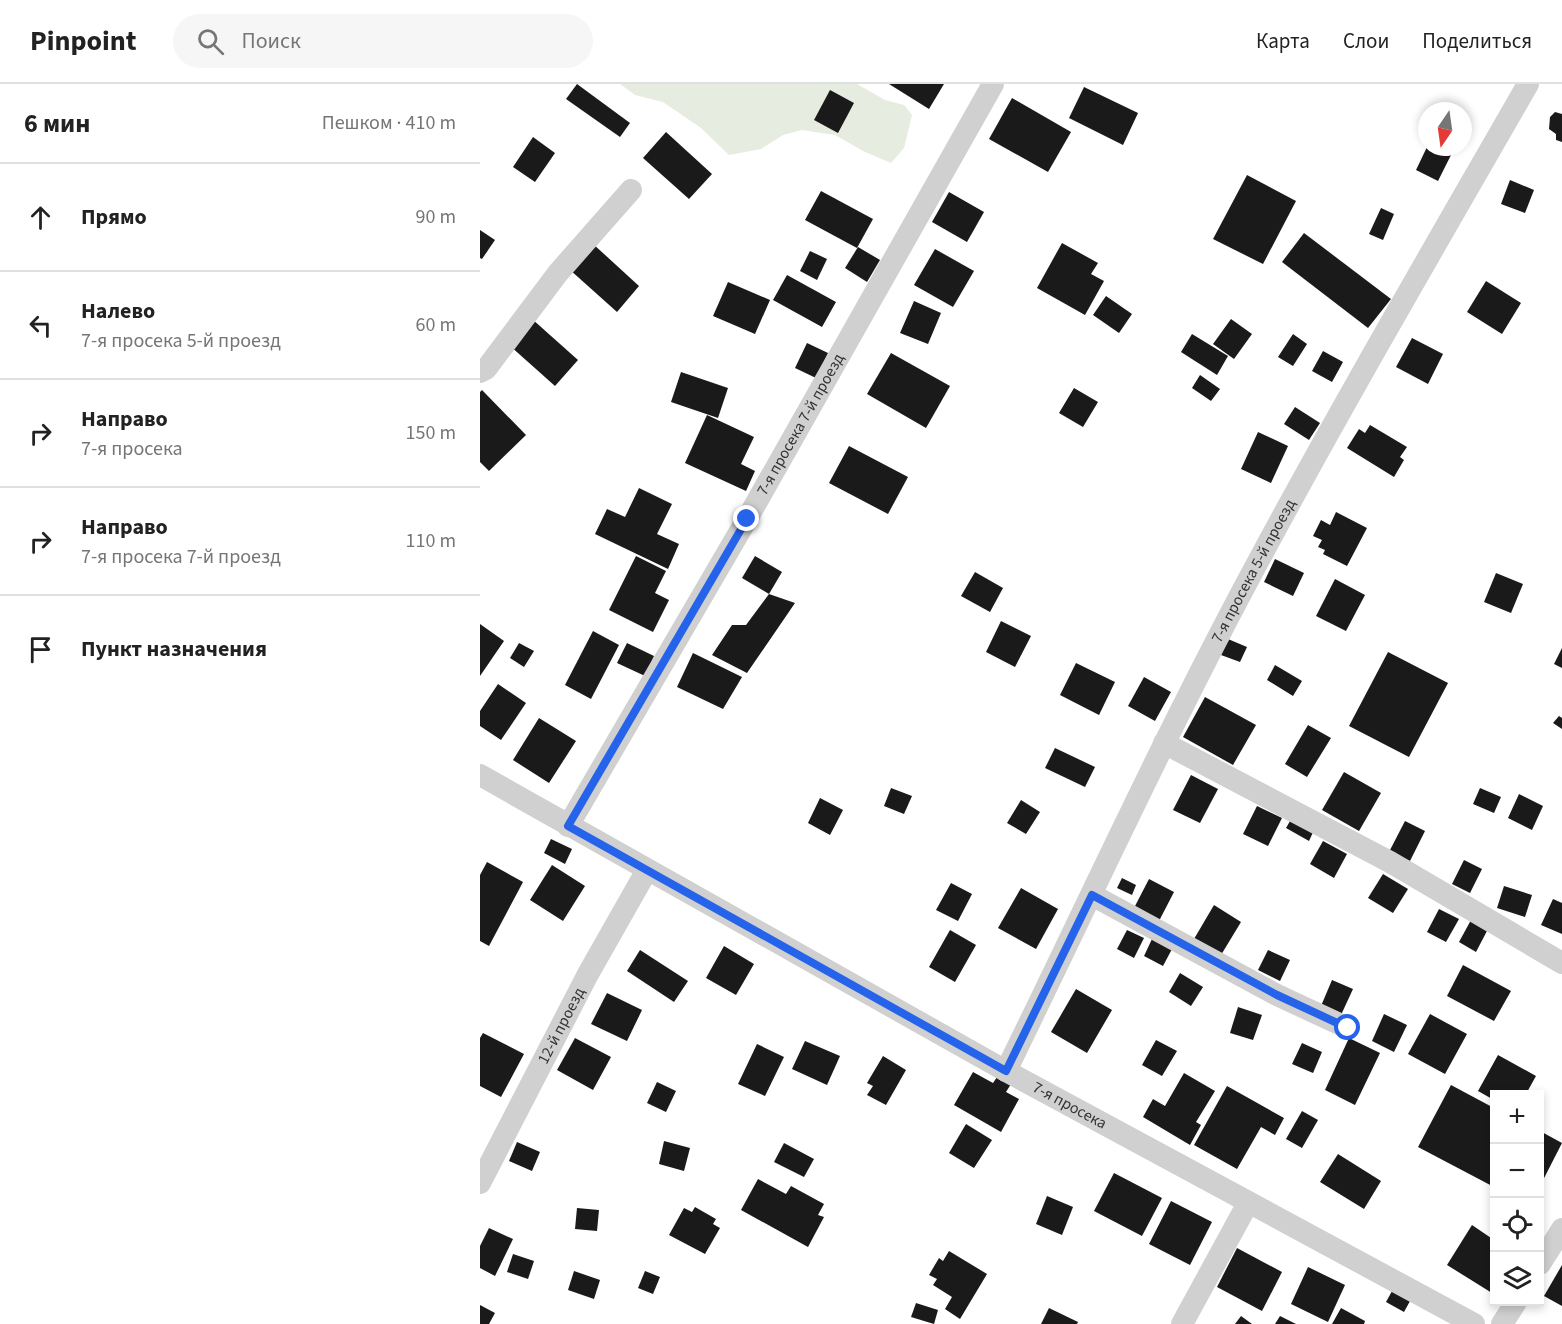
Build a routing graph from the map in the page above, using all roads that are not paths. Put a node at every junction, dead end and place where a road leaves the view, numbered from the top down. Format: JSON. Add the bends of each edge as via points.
{"nodes":[{"id":1,"x":993,"y":84,"type":"edge"},
{"id":2,"x":1528,"y":84,"type":"edge"},
{"id":3,"x":631,"y":190,"type":"dead end"},
{"id":4,"x":480,"y":372,"type":"edge"},
{"id":5,"x":1164,"y":743,"type":"junction"},
{"id":6,"x":480,"y":775,"type":"edge"},
{"id":7,"x":568,"y":826,"type":"junction"},
{"id":8,"x":647,"y":870,"type":"junction"},
{"id":9,"x":1092,"y":895,"type":"junction"},
{"id":10,"x":1562,"y":963,"type":"edge"},
{"id":11,"x":1348,"y":1028,"type":"dead end"},
{"id":12,"x":1006,"y":1071,"type":"junction"},
{"id":13,"x":480,"y":1183,"type":"edge"},
{"id":14,"x":1248,"y":1203,"type":"junction"},
{"id":15,"x":1562,"y":1229,"type":"edge"},
{"id":16,"x":1544,"y":1256,"type":"edge"},
{"id":17,"x":1513,"y":1306,"type":"edge"},
{"id":18,"x":1182,"y":1324,"type":"edge"},
{"id":19,"x":1474,"y":1324,"type":"edge"},
{"id":20,"x":1502,"y":1324,"type":"edge"}],
"edges":[{"from":1,"to":7,"type":"street","name":"7-я просека 7-й проезд"},
{"from":2,"to":5,"type":"street","name":"7-я просека 5-й проезд","via":[[1353,387]]},
{"from":3,"to":4,"type":"street","via":[[558,273]]},
{"from":5,"to":9,"type":"street","name":"7-я просека 5-й проезд"},
{"from":5,"to":10,"type":"street","via":[[1390,862]]},
{"from":6,"to":7,"type":"street","name":"7-я просека"},
{"from":7,"to":8,"type":"street","name":"7-я просека"},
{"from":8,"to":12,"type":"street","name":"7-я просека"},
{"from":8,"to":13,"type":"street","name":"12-й проезд","via":[[588,974]]},
{"from":9,"to":11,"type":"street","via":[[1277,995]]},
{"from":9,"to":12,"type":"street","name":"7-я просека 5-й проезд"},
{"from":12,"to":14,"type":"street","name":"7-я просека"},
{"from":14,"to":18,"type":"street"},
{"from":14,"to":19,"type":"street","name":"7-я просека"},
{"from":15,"to":16,"type":"street"},
{"from":17,"to":20,"type":"street"}]}
